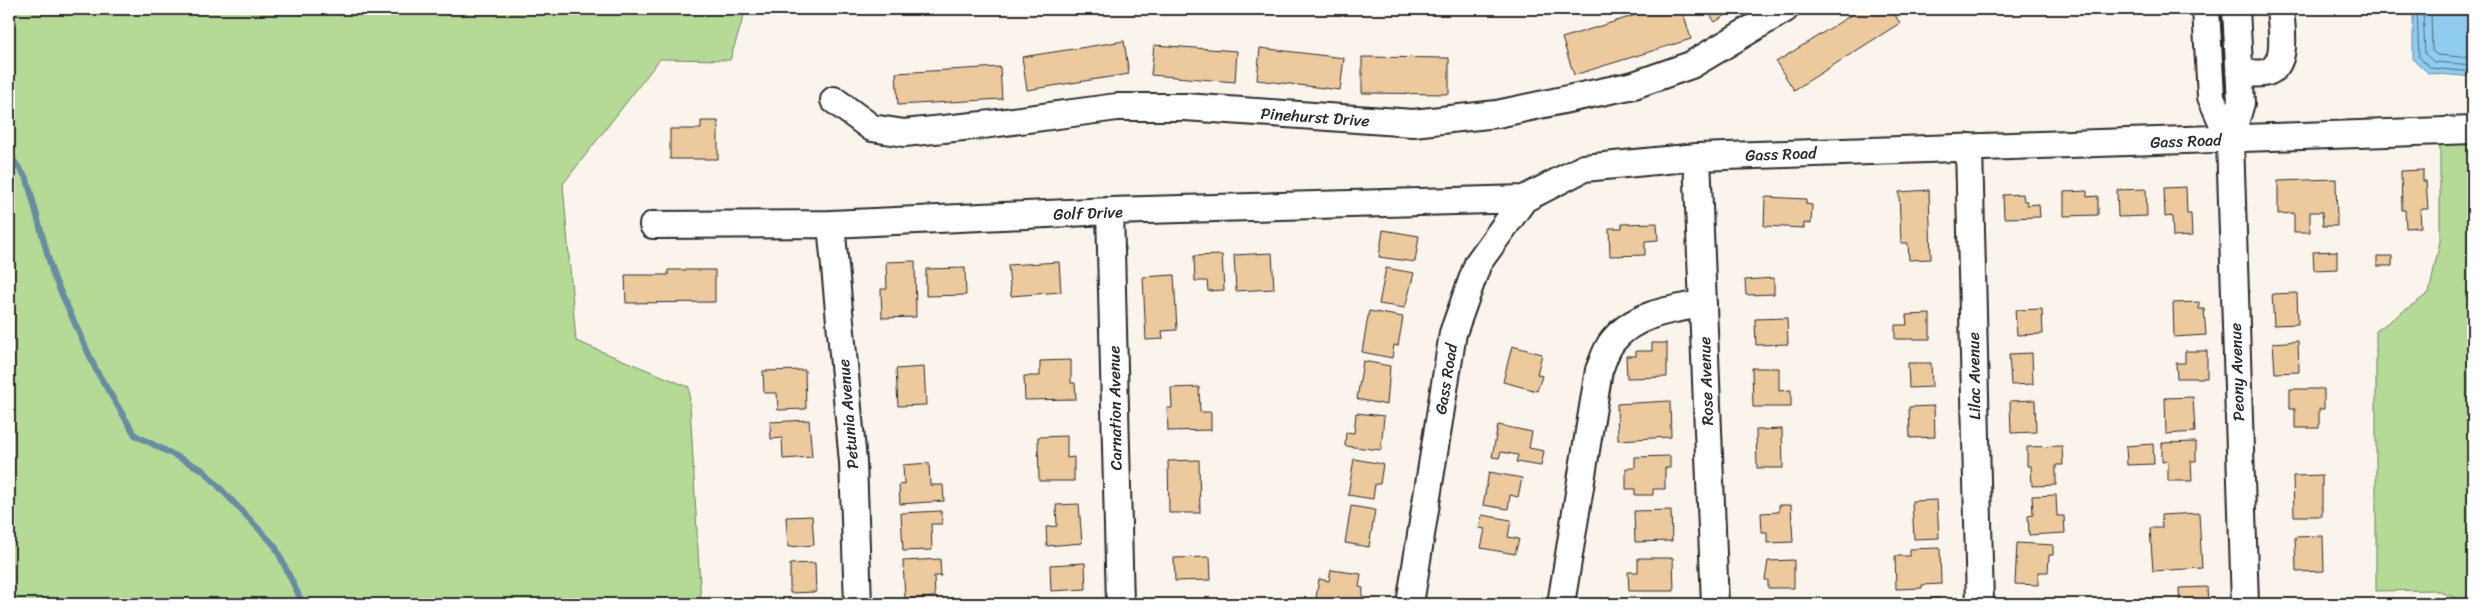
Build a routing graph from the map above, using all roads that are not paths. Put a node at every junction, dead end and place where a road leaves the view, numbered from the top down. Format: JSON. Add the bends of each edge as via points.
{"nodes":[{"id":1,"x":1785,"y":9,"type":"edge"},
{"id":2,"x":2206,"y":9,"type":"edge"},
{"id":3,"x":2236,"y":9,"type":"edge"},
{"id":4,"x":2280,"y":9,"type":"edge"},
{"id":5,"x":2240,"y":73,"type":"junction"},
{"id":6,"x":834,"y":100,"type":"dead end"},
{"id":7,"x":2473,"y":130,"type":"edge"},
{"id":8,"x":2230,"y":140,"type":"junction"},
{"id":9,"x":1969,"y":147,"type":"junction"},
{"id":10,"x":1697,"y":158,"type":"junction"},
{"id":11,"x":1524,"y":199,"type":"junction"},
{"id":12,"x":1110,"y":211,"type":"junction"},
{"id":13,"x":653,"y":224,"type":"dead end"},
{"id":14,"x":831,"y":224,"type":"junction"},
{"id":15,"x":1703,"y":304,"type":"junction"},
{"id":16,"x":858,"y":604,"type":"edge"},
{"id":17,"x":1120,"y":604,"type":"edge"},
{"id":18,"x":1410,"y":604,"type":"edge"},
{"id":19,"x":1561,"y":604,"type":"edge"},
{"id":20,"x":1715,"y":604,"type":"edge"},
{"id":21,"x":1980,"y":604,"type":"edge"},
{"id":22,"x":2245,"y":604,"type":"edge"}],
"edges":[{"from":1,"to":6,"type":"street","name":"Pinehurst Drive","via":[[1691,65],[1634,85],[1497,114],[1413,123],[1185,107],[1117,107],[904,133],[872,128]]},
{"from":2,"to":8,"type":"street","via":[[2211,97]]},
{"from":3,"to":5,"type":"street"},
{"from":4,"to":5,"type":"street","via":[[2281,52],[2278,63],[2264,73]]},
{"from":5,"to":8,"type":"street","via":[[2241,103]]},
{"from":7,"to":8,"type":"street","name":"Gass Road"},
{"from":8,"to":9,"type":"street","name":"Gass Road"},
{"from":8,"to":22,"type":"street","name":"Peony Avenue"},
{"from":9,"to":10,"type":"street","name":"Gass Road"},
{"from":9,"to":21,"type":"street","name":"Lilac Avenue"},
{"from":10,"to":11,"type":"street","name":"Gass Road","via":[[1584,168]]},
{"from":10,"to":15,"type":"street","name":"Rose Avenue"},
{"from":11,"to":12,"type":"street","name":"Golf Drive"},
{"from":11,"to":18,"type":"street","name":"Gass Road","via":[[1478,263],[1453,333]]},
{"from":12,"to":14,"type":"street","name":"Golf Drive"},
{"from":12,"to":17,"type":"street","name":"Carnation Avenue"},
{"from":13,"to":14,"type":"street","name":"Golf Drive"},
{"from":14,"to":16,"type":"street","name":"Petunia Avenue","via":[[853,462]]},
{"from":15,"to":19,"type":"street","via":[[1665,310],[1631,325],[1611,342],[1599,370]]},
{"from":15,"to":20,"type":"street","name":"Rose Avenue"}]}
